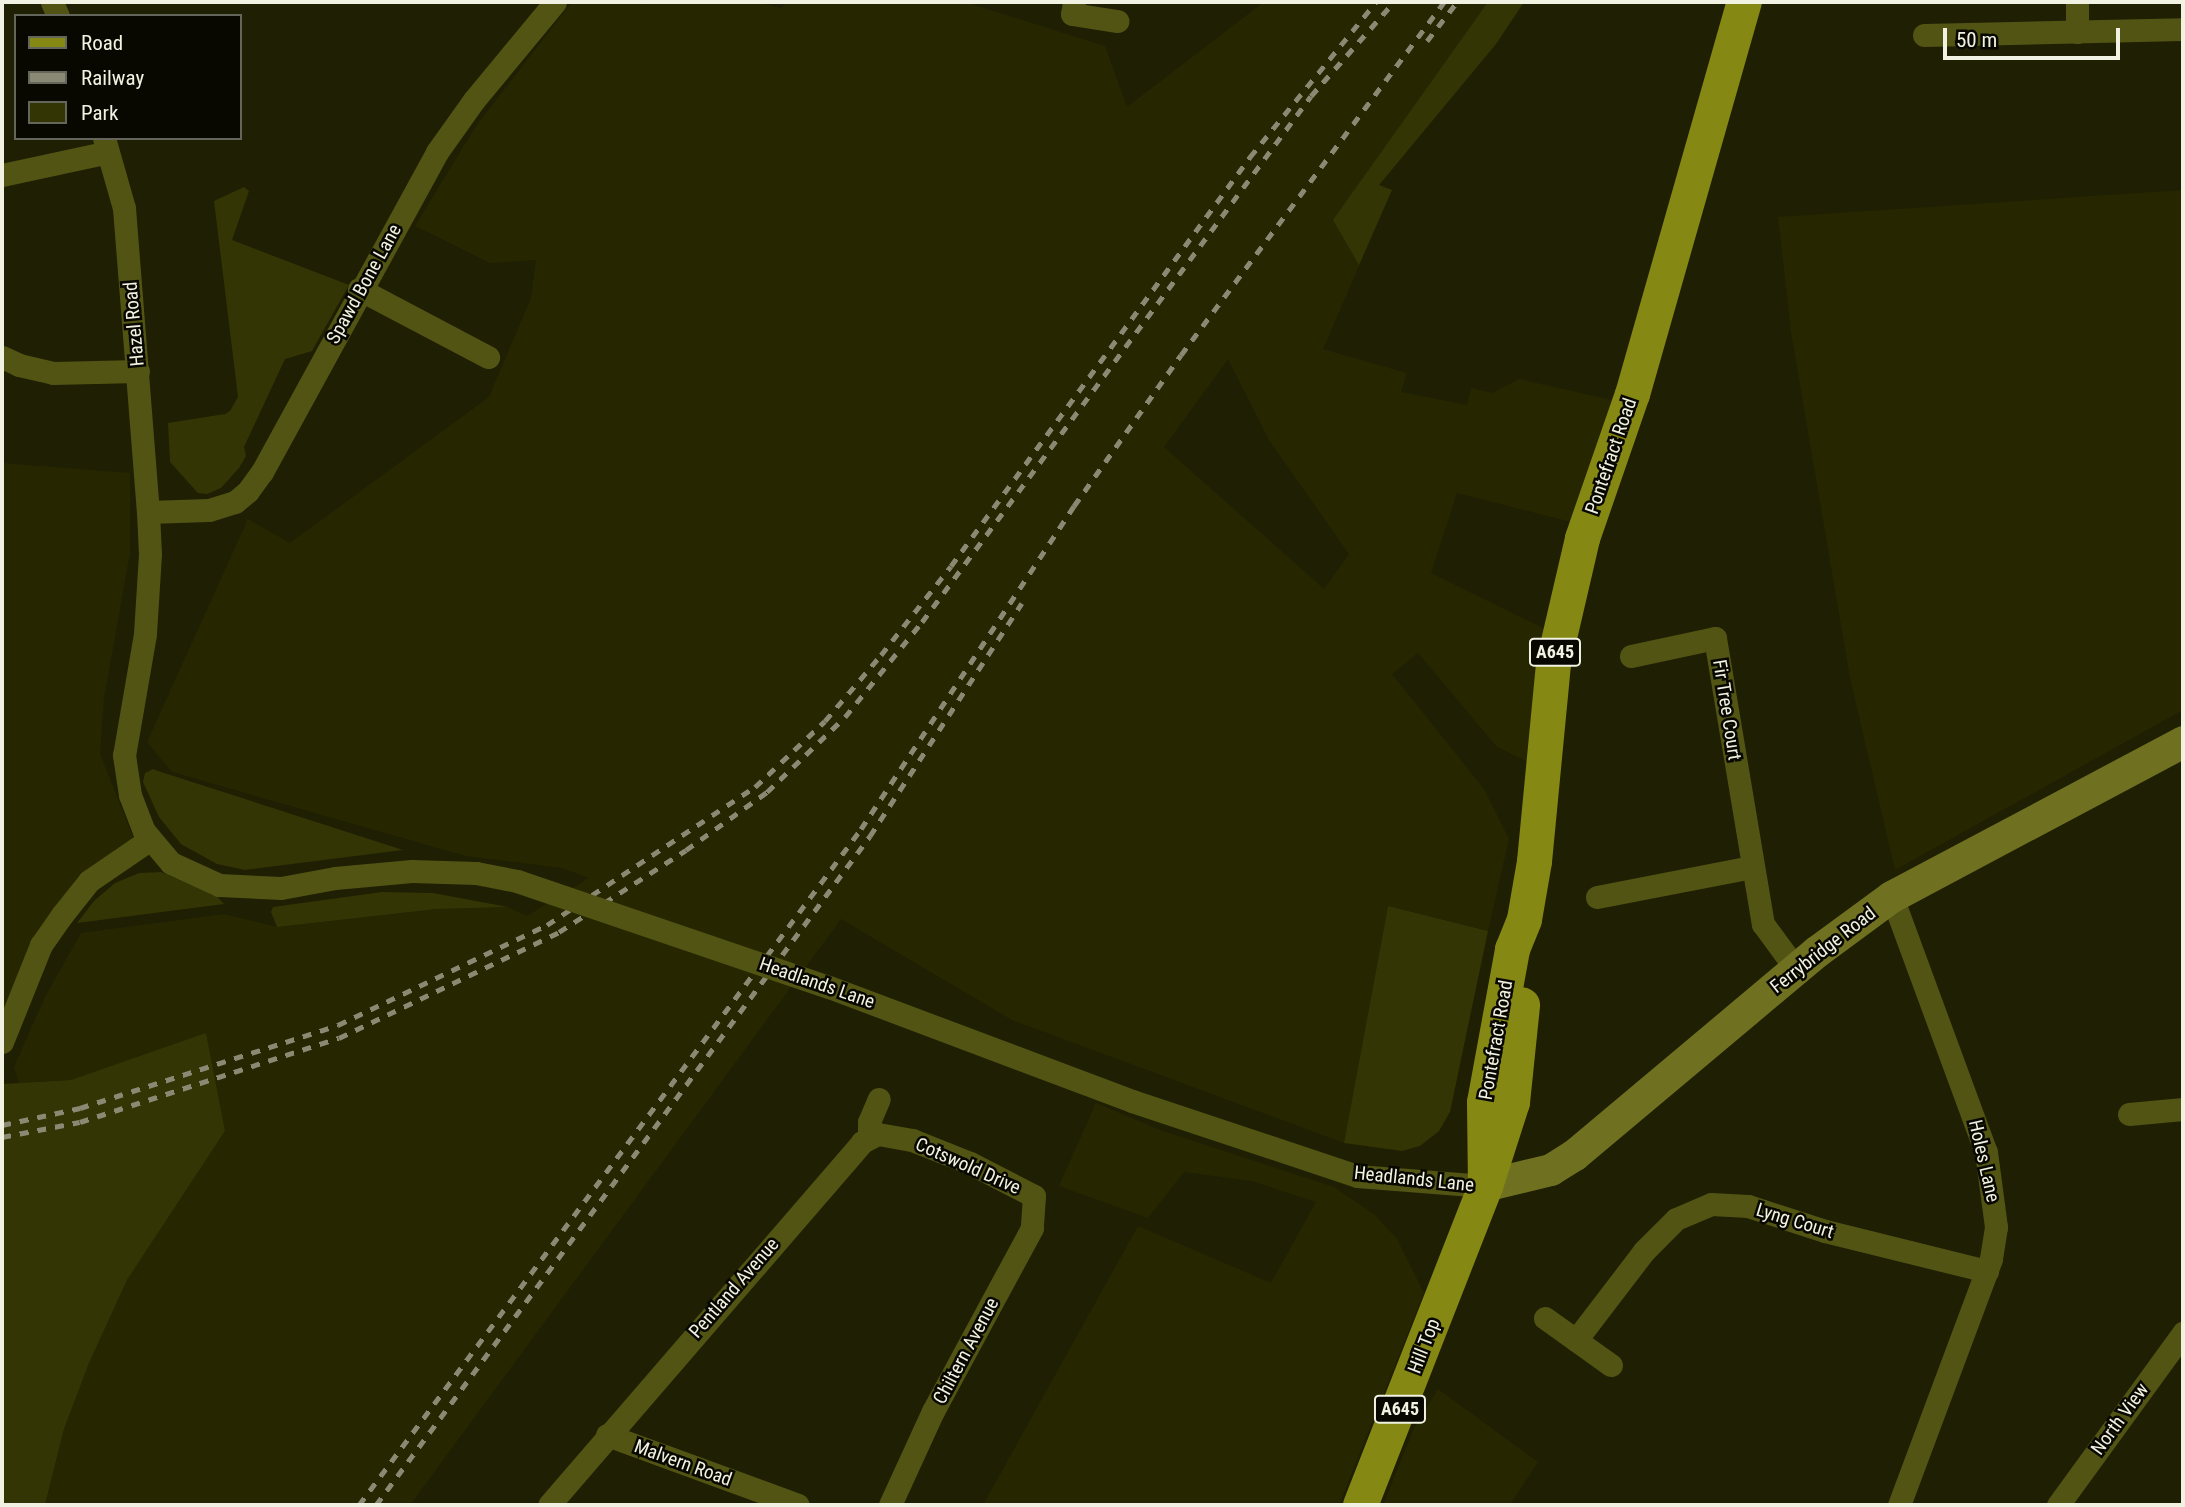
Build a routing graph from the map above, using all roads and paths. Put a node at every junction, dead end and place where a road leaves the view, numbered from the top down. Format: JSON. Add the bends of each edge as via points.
{"nodes":[{"id":1,"x":555,"y":2,"type":"edge"},
{"id":2,"x":1074,"y":2,"type":"edge"},
{"id":3,"x":1744,"y":2,"type":"edge"},
{"id":4,"x":2077,"y":2,"type":"edge"},
{"id":5,"x":1117,"y":21,"type":"dead end"},
{"id":6,"x":2183,"y":29,"type":"edge"},
{"id":7,"x":2077,"y":32,"type":"junction"},
{"id":8,"x":1924,"y":35,"type":"dead end"},
{"id":9,"x":105,"y":145,"type":"edge"},
{"id":10,"x":2,"y":175,"type":"edge"},
{"id":11,"x":359,"y":289,"type":"junction"},
{"id":12,"x":2,"y":357,"type":"edge"},
{"id":13,"x":488,"y":357,"type":"dead end"},
{"id":14,"x":138,"y":371,"type":"junction"},
{"id":15,"x":148,"y":512,"type":"junction"},
{"id":16,"x":1631,"y":656,"type":"dead end"},
{"id":17,"x":2183,"y":741,"type":"edge"},
{"id":18,"x":149,"y":840,"type":"junction"},
{"id":19,"x":1752,"y":867,"type":"junction"},
{"id":20,"x":1597,"y":897,"type":"dead end"},
{"id":21,"x":1892,"y":897,"type":"junction"},
{"id":22,"x":1796,"y":969,"type":"junction"},
{"id":23,"x":2,"y":1042,"type":"edge"},
{"id":24,"x":879,"y":1099,"type":"dead end"},
{"id":25,"x":2183,"y":1109,"type":"edge"},
{"id":26,"x":2129,"y":1114,"type":"dead end"},
{"id":27,"x":866,"y":1139,"type":"junction"},
{"id":28,"x":1485,"y":1186,"type":"junction"},
{"id":29,"x":1034,"y":1196,"type":"joint"},
{"id":30,"x":1987,"y":1271,"type":"junction"},
{"id":31,"x":1545,"y":1318,"type":"dead end"},
{"id":32,"x":2183,"y":1333,"type":"edge"},
{"id":33,"x":1576,"y":1340,"type":"junction"},
{"id":34,"x":1611,"y":1365,"type":"dead end"},
{"id":35,"x":607,"y":1435,"type":"junction"},
{"id":36,"x":549,"y":1505,"type":"edge"},
{"id":37,"x":798,"y":1505,"type":"edge"},
{"id":38,"x":890,"y":1505,"type":"edge"},
{"id":39,"x":1360,"y":1505,"type":"edge"},
{"id":40,"x":1899,"y":1505,"type":"edge"},
{"id":41,"x":2058,"y":1505,"type":"edge"}],
"edges":[{"from":1,"to":11,"type":"street","name":"Spawd Bone Lane","via":[[444,143]]},
{"from":2,"to":5,"type":"street","via":[[1072,13]]},
{"from":3,"to":28,"type":"main road","name":"Pontefract Road","number":"A645","via":[[1632,394],[1582,538],[1553,663],[1534,861],[1484,1102]]},
{"from":4,"to":7,"type":"street"},
{"from":6,"to":7,"type":"street"},
{"from":7,"to":8,"type":"street"},
{"from":9,"to":10,"type":"street"},
{"from":9,"to":14,"type":"street","name":"Hazel Road","via":[[124,208]]},
{"from":11,"to":13,"type":"street"},
{"from":11,"to":15,"type":"street","name":"Spawd Bone Lane","via":[[248,491],[235,502],[209,510]]},
{"from":12,"to":14,"type":"street","via":[[53,373]]},
{"from":14,"to":15,"type":"street","name":"Hazel Road"},
{"from":15,"to":18,"type":"street","name":"Hazel Road","via":[[145,634],[124,755],[130,795]]},
{"from":16,"to":19,"type":"street","name":"Fir Tree Court","via":[[1715,638]]},
{"from":17,"to":21,"type":"main road","name":"Ferrybridge Road"},
{"from":18,"to":23,"type":"street","via":[[89,881],[62,915],[41,945]]},
{"from":18,"to":28,"type":"street","name":"Headlands Lane","bridge":true,"via":[[171,863],[219,885],[257,889],[412,871],[476,873],[517,881],[830,986],[1132,1101],[1357,1176]]},
{"from":19,"to":20,"type":"street"},
{"from":19,"to":22,"type":"street","name":"Fir Tree Court","via":[[1763,925]]},
{"from":21,"to":22,"type":"main road","name":"Ferrybridge Road"},
{"from":21,"to":30,"type":"street","name":"Holes Lane","via":[[1986,1152],[1997,1227]]},
{"from":22,"to":28,"type":"main road","name":"Ferrybridge Road","via":[[1575,1155],[1551,1170]]},
{"from":24,"to":27,"type":"street"},
{"from":25,"to":26,"type":"street"},
{"from":27,"to":29,"type":"street","name":"Cotswold Drive","via":[[878,1134],[912,1140]]},
{"from":27,"to":35,"type":"street","name":"Pentland Avenue"},
{"from":28,"to":39,"type":"main road","name":"Hill Top","number":"A645"},
{"from":29,"to":38,"type":"street","name":"Chiltern Avenue","via":[[1032,1228],[933,1411]]},
{"from":30,"to":33,"type":"street","name":"Lyng Court","via":[[1825,1231],[1748,1206],[1711,1204],[1676,1219],[1652,1243]]},
{"from":30,"to":40,"type":"street","name":"Holes Lane"},
{"from":31,"to":33,"type":"street"},
{"from":32,"to":41,"type":"street","name":"North View"},
{"from":33,"to":34,"type":"street"},
{"from":35,"to":36,"type":"street","name":"Pentland Avenue"},
{"from":35,"to":37,"type":"street","name":"Malvern Road"}]}
